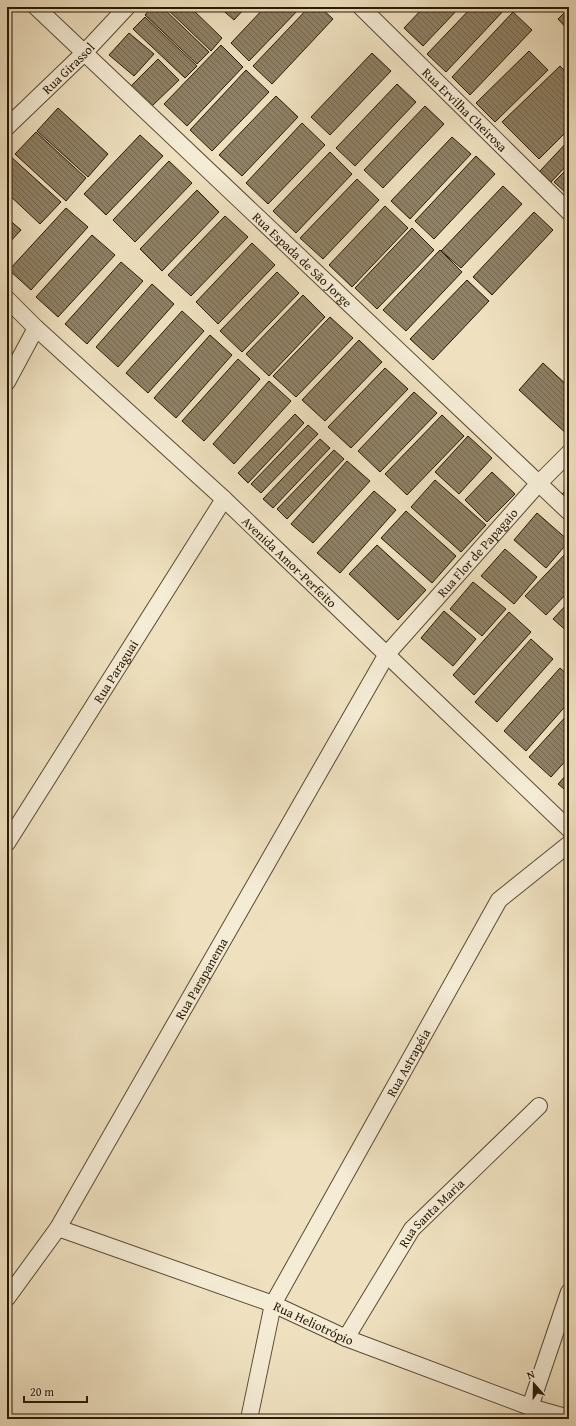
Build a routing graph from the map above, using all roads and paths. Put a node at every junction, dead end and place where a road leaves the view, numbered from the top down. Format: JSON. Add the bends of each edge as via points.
{"nodes":[{"id":1,"x":36,"y":7,"type":"edge"},
{"id":2,"x":127,"y":7,"type":"edge"},
{"id":3,"x":361,"y":7,"type":"edge"},
{"id":4,"x":84,"y":53,"type":"junction"},
{"id":5,"x":7,"y":127,"type":"edge"},
{"id":6,"x":569,"y":212,"type":"edge"},
{"id":7,"x":7,"y":299,"type":"edge"},
{"id":8,"x":36,"y":328,"type":"junction"},
{"id":9,"x":7,"y":382,"type":"edge"},
{"id":10,"x":569,"y":453,"type":"edge"},
{"id":11,"x":539,"y":483,"type":"junction"},
{"id":12,"x":224,"y":498,"type":"junction"},
{"id":13,"x":569,"y":512,"type":"edge"},
{"id":14,"x":387,"y":654,"type":"junction"},
{"id":15,"x":569,"y":828,"type":"edge"},
{"id":16,"x":7,"y":843,"type":"edge"},
{"id":17,"x":569,"y":844,"type":"edge"},
{"id":18,"x":539,"y":1106,"type":"dead end"},
{"id":19,"x":58,"y":1228,"type":"junction"},
{"id":20,"x":569,"y":1292,"type":"edge"},
{"id":21,"x":8,"y":1293,"type":"edge"},
{"id":22,"x":273,"y":1304,"type":"junction"},
{"id":23,"x":346,"y":1338,"type":"junction"},
{"id":24,"x":530,"y":1407,"type":"junction"},
{"id":25,"x":569,"y":1418,"type":"edge"},
{"id":26,"x":249,"y":1419,"type":"edge"}],
"edges":[{"from":1,"to":4,"type":"street","name":"Rua Espada de São Jorge"},
{"from":2,"to":4,"type":"street","name":"Rua Girassol"},
{"from":3,"to":6,"type":"street","name":"Rua Ervilha Cheirosa"},
{"from":4,"to":5,"type":"street","name":"Rua Girassol"},
{"from":4,"to":11,"type":"street","name":"Rua Espada de São Jorge"},
{"from":7,"to":8,"type":"street","name":"Avenida Amor-Perfeito"},
{"from":8,"to":9,"type":"street"},
{"from":8,"to":12,"type":"street","name":"Avenida Amor-Perfeito"},
{"from":10,"to":11,"type":"street","name":"Rua Flor de Papagaio"},
{"from":11,"to":13,"type":"street","name":"Rua Espada de São Jorge"},
{"from":11,"to":14,"type":"street","name":"Rua Flor de Papagaio"},
{"from":12,"to":14,"type":"street","name":"Avenida Amor-Perfeito"},
{"from":12,"to":16,"type":"street","name":"Rua Paraguai"},
{"from":14,"to":15,"type":"street","name":"Avenida Amor-Perfeito"},
{"from":14,"to":19,"type":"street","name":"Rua Parapanema"},
{"from":17,"to":22,"type":"street","name":"Rua Astrapéia","via":[[499,900]]},
{"from":18,"to":23,"type":"street","name":"Rua Santa Maria","via":[[412,1229]]},
{"from":19,"to":21,"type":"street","name":"Rua Parapanema"},
{"from":19,"to":22,"type":"street","name":"Rua Heliotrópio"},
{"from":20,"to":24,"type":"street"},
{"from":22,"to":23,"type":"street","name":"Rua Heliotrópio"},
{"from":22,"to":26,"type":"street","name":"Rua Astrapéia"},
{"from":23,"to":24,"type":"street","name":"Rua Heliotrópio"},
{"from":24,"to":25,"type":"street","name":"Rua Heliotrópio"}]}
